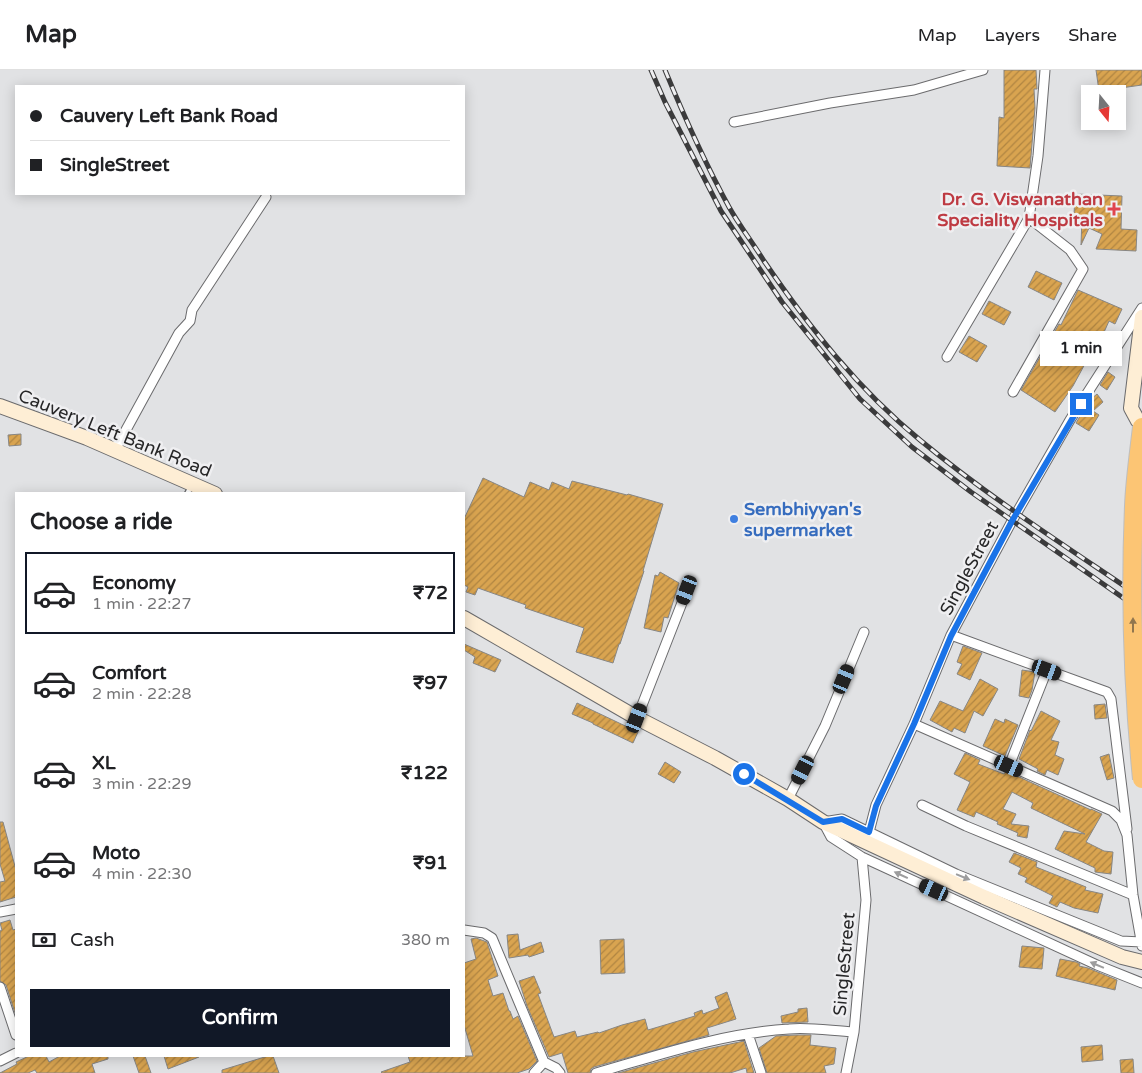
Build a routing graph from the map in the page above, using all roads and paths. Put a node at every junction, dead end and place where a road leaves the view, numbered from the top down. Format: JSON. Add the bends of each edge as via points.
{"nodes":[{"id":1,"x":983,"y":70,"type":"edge"},
{"id":2,"x":1046,"y":70,"type":"edge"},
{"id":3,"x":734,"y":122,"type":"dead end"},
{"id":4,"x":266,"y":197,"type":"dead end"},
{"id":5,"x":1029,"y":218,"type":"junction"},
{"id":6,"x":1142,"y":308,"type":"edge"},
{"id":7,"x":1142,"y":317,"type":"edge"},
{"id":8,"x":947,"y":357,"type":"dead end"},
{"id":9,"x":1013,"y":392,"type":"dead end"},
{"id":10,"x":0,"y":406,"type":"edge"},
{"id":11,"x":1142,"y":422,"type":"edge"},
{"id":12,"x":1142,"y":427,"type":"edge"},
{"id":13,"x":116,"y":450,"type":"junction"},
{"id":14,"x":190,"y":489,"type":"edge"},
{"id":15,"x":205,"y":492,"type":"edge"},
{"id":16,"x":687,"y":590,"type":"dead end"},
{"id":17,"x":465,"y":619,"type":"edge"},
{"id":18,"x":864,"y":632,"type":"dead end"},
{"id":19,"x":951,"y":636,"type":"junction"},
{"id":20,"x":1047,"y":670,"type":"junction"},
{"id":21,"x":637,"y":718,"type":"junction"},
{"id":22,"x":914,"y":724,"type":"junction"},
{"id":23,"x":1009,"y":766,"type":"junction"},
{"id":24,"x":1142,"y":779,"type":"edge"},
{"id":25,"x":788,"y":799,"type":"junction"},
{"id":26,"x":922,"y":805,"type":"dead end"},
{"id":27,"x":823,"y":822,"type":"junction"},
{"id":28,"x":869,"y":832,"type":"junction"},
{"id":29,"x":1127,"y":835,"type":"junction"},
{"id":30,"x":862,"y":857,"type":"junction"},
{"id":31,"x":1133,"y":895,"type":"junction"},
{"id":32,"x":15,"y":909,"type":"edge"},
{"id":33,"x":0,"y":912,"type":"edge"},
{"id":34,"x":465,"y":930,"type":"edge"},
{"id":35,"x":1142,"y":942,"type":"edge"},
{"id":36,"x":1142,"y":948,"type":"edge"},
{"id":37,"x":1142,"y":962,"type":"edge"},
{"id":38,"x":1142,"y":983,"type":"edge"},
{"id":39,"x":0,"y":987,"type":"edge"},
{"id":40,"x":15,"y":1032,"type":"edge"},
{"id":41,"x":854,"y":1032,"type":"junction"},
{"id":42,"x":748,"y":1034,"type":"junction"},
{"id":43,"x":15,"y":1054,"type":"edge"},
{"id":44,"x":0,"y":1061,"type":"edge"},
{"id":45,"x":544,"y":1062,"type":"junction"},
{"id":46,"x":534,"y":1073,"type":"edge"},
{"id":47,"x":560,"y":1073,"type":"edge"},
{"id":48,"x":596,"y":1073,"type":"edge"},
{"id":49,"x":761,"y":1073,"type":"edge"},
{"id":50,"x":846,"y":1073,"type":"edge"}],
"edges":[{"from":1,"to":3,"type":"street","via":[[914,90]]},
{"from":2,"to":5,"type":"street"},
{"from":4,"to":13,"type":"street","via":[[192,310],[190,321],[180,333]]},
{"from":5,"to":8,"type":"street"},
{"from":5,"to":9,"type":"street","via":[[1070,250],[1084,269]]},
{"from":6,"to":19,"type":"street","name":"SingleStreet","via":[[1070,420]]},
{"from":7,"to":11,"type":"main road","via":[[1131,408],[1138,421]]},
{"from":10,"to":13,"type":"main road","name":"Cauvery Left Bank Road"},
{"from":24,"to":12,"type":"highway","one_way":true,"bridge":true,"via":[[1132,628],[1134,505]]},
{"from":13,"to":14,"type":"main road","name":"Cauvery Left Bank Road"},
{"from":14,"to":15,"type":"main road","name":"Cauvery Left Bank Road"},
{"from":16,"to":21,"type":"street"},
{"from":17,"to":21,"type":"main road"},
{"from":18,"to":25,"type":"street","via":[[825,726]]},
{"from":19,"to":20,"type":"street"},
{"from":19,"to":22,"type":"street","name":"SingleStreet"},
{"from":20,"to":23,"type":"street"},
{"from":20,"to":29,"type":"street","via":[[1110,695]]},
{"from":21,"to":25,"type":"main road"},
{"from":22,"to":23,"type":"street"},
{"from":22,"to":28,"type":"street","name":"SingleStreet","via":[[876,806]]},
{"from":23,"to":29,"type":"street","via":[[1116,813]]},
{"from":25,"to":27,"type":"main road"},
{"from":26,"to":31,"type":"street"},
{"from":27,"to":28,"type":"street","via":[[842,819]]},
{"from":27,"to":30,"type":"street","via":[[831,837]]},
{"from":27,"to":37,"type":"main road","via":[[984,897]]},
{"from":28,"to":35,"type":"street","one_way":true,"via":[[956,874],[1121,941]]},
{"from":29,"to":31,"type":"street"},
{"from":38,"to":30,"type":"street","one_way":true},
{"from":30,"to":41,"type":"street","name":"SingleStreet","via":[[866,900]]},
{"from":31,"to":35,"type":"street"},
{"from":32,"to":33,"type":"street"},
{"from":34,"to":45,"type":"street","via":[[484,933],[493,940]]},
{"from":35,"to":36,"type":"street"},
{"from":39,"to":40,"type":"street"},
{"from":41,"to":42,"type":"street","via":[[790,1028]]},
{"from":41,"to":50,"type":"street","name":"SingleStreet"},
{"from":42,"to":48,"type":"street"},
{"from":42,"to":49,"type":"street"},
{"from":43,"to":44,"type":"street"},
{"from":45,"to":46,"type":"street"},
{"from":45,"to":47,"type":"street"}]}
